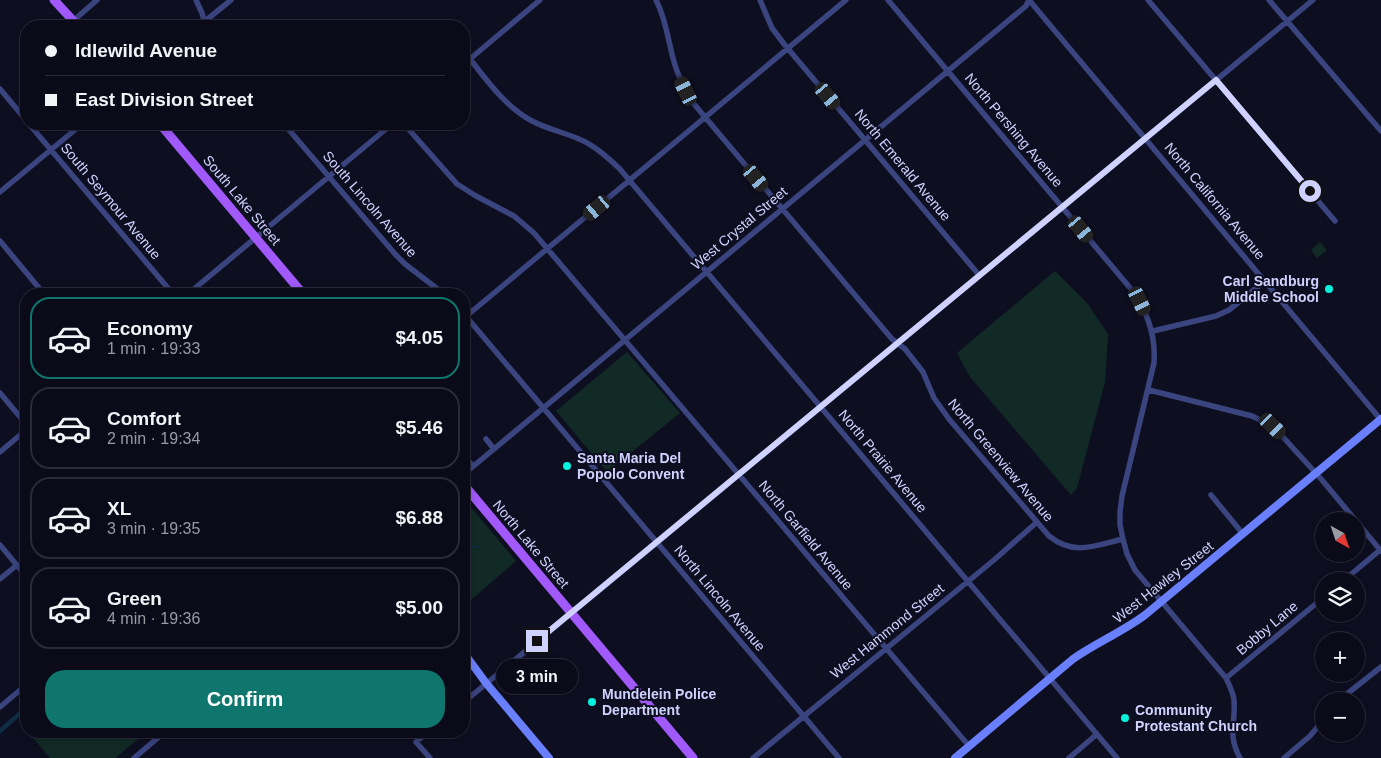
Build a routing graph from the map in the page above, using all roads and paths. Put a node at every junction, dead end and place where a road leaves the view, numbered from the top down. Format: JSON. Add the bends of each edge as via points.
{"nodes":[{"id":1,"x":54,"y":0,"type":"edge"},
{"id":2,"x":97,"y":0,"type":"edge"},
{"id":3,"x":196,"y":0,"type":"edge"},
{"id":4,"x":231,"y":0,"type":"edge"},
{"id":5,"x":540,"y":0,"type":"edge"},
{"id":6,"x":656,"y":0,"type":"edge"},
{"id":7,"x":760,"y":0,"type":"edge"},
{"id":8,"x":846,"y":0,"type":"edge"},
{"id":9,"x":888,"y":0,"type":"edge"},
{"id":10,"x":1029,"y":0,"type":"edge"},
{"id":11,"x":1148,"y":0,"type":"edge"},
{"id":12,"x":1269,"y":0,"type":"edge"},
{"id":13,"x":1313,"y":0,"type":"edge"},
{"id":14,"x":72,"y":20,"type":"edge"},
{"id":15,"x":78,"y":20,"type":"edge"},
{"id":16,"x":203,"y":20,"type":"edge"},
{"id":17,"x":209,"y":20,"type":"edge"},
{"id":18,"x":1287,"y":21,"type":"junction"},
{"id":19,"x":788,"y":48,"type":"junction"},
{"id":20,"x":470,"y":59,"type":"joint"},
{"id":21,"x":948,"y":71,"type":"junction"},
{"id":22,"x":1216,"y":80,"type":"junction"},
{"id":23,"x":0,"y":88,"type":"edge"},
{"id":24,"x":20,"y":113,"type":"edge"},
{"id":25,"x":704,"y":117,"type":"junction"},
{"id":26,"x":35,"y":130,"type":"edge"},
{"id":27,"x":75,"y":130,"type":"edge"},
{"id":28,"x":165,"y":130,"type":"edge"},
{"id":29,"x":289,"y":130,"type":"edge"},
{"id":30,"x":385,"y":130,"type":"edge"},
{"id":31,"x":409,"y":130,"type":"edge"},
{"id":32,"x":1381,"y":131,"type":"edge"},
{"id":33,"x":1146,"y":138,"type":"junction"},
{"id":34,"x":865,"y":140,"type":"junction"},
{"id":35,"x":51,"y":150,"type":"junction"},
{"id":36,"x":329,"y":176,"type":"junction"},
{"id":37,"x":630,"y":180,"type":"junction"},
{"id":38,"x":0,"y":192,"type":"edge"},
{"id":39,"x":1062,"y":207,"type":"junction"},
{"id":40,"x":782,"y":208,"type":"junction"},
{"id":41,"x":1335,"y":221,"type":"dead end"},
{"id":42,"x":255,"y":237,"type":"junction"},
{"id":43,"x":0,"y":241,"type":"edge"},
{"id":44,"x":548,"y":248,"type":"junction"},
{"id":45,"x":707,"y":271,"type":"junction"},
{"id":46,"x":979,"y":275,"type":"junction"},
{"id":47,"x":1265,"y":281,"type":"junction"},
{"id":48,"x":39,"y":288,"type":"edge"},
{"id":49,"x":168,"y":288,"type":"edge"},
{"id":50,"x":195,"y":288,"type":"edge"},
{"id":51,"x":298,"y":288,"type":"edge"},
{"id":52,"x":436,"y":288,"type":"edge"},
{"id":53,"x":470,"y":311,"type":"edge"},
{"id":54,"x":470,"y":323,"type":"edge"},
{"id":55,"x":1152,"y":331,"type":"junction"},
{"id":56,"x":625,"y":339,"type":"junction"},
{"id":57,"x":898,"y":343,"type":"junction"},
{"id":58,"x":1149,"y":390,"type":"junction"},
{"id":59,"x":0,"y":393,"type":"edge"},
{"id":60,"x":822,"y":407,"type":"junction"},
{"id":61,"x":544,"y":408,"type":"junction"},
{"id":62,"x":20,"y":417,"type":"edge"},
{"id":63,"x":1381,"y":419,"type":"edge"},
{"id":64,"x":20,"y":435,"type":"edge"},
{"id":65,"x":486,"y":439,"type":"dead end"},
{"id":66,"x":494,"y":449,"type":"junction"},
{"id":67,"x":0,"y":452,"type":"edge"},
{"id":68,"x":470,"y":463,"type":"edge"},
{"id":69,"x":473,"y":466,"type":"junction"},
{"id":70,"x":470,"y":469,"type":"edge"},
{"id":71,"x":1315,"y":474,"type":"junction"},
{"id":72,"x":739,"y":475,"type":"junction"},
{"id":73,"x":470,"y":492,"type":"edge"},
{"id":74,"x":1210,"y":495,"type":"dead end"},
{"id":75,"x":1037,"y":522,"type":"junction"},
{"id":76,"x":1243,"y":534,"type":"junction"},
{"id":77,"x":1122,"y":539,"type":"junction"},
{"id":78,"x":656,"y":542,"type":"junction"},
{"id":79,"x":0,"y":545,"type":"edge"},
{"id":80,"x":1381,"y":550,"type":"edge"},
{"id":81,"x":17,"y":565,"type":"junction"},
{"id":82,"x":20,"y":569,"type":"edge"},
{"id":83,"x":1354,"y":572,"type":"edge"},
{"id":84,"x":0,"y":579,"type":"edge"},
{"id":85,"x":969,"y":581,"type":"junction"},
{"id":86,"x":1161,"y":602,"type":"junction"},
{"id":87,"x":1315,"y":604,"type":"edge"},
{"id":88,"x":571,"y":612,"type":"junction"},
{"id":89,"x":886,"y":649,"type":"junction"},
{"id":90,"x":470,"y":661,"type":"edge"},
{"id":91,"x":1381,"y":667,"type":"edge"},
{"id":92,"x":1050,"y":678,"type":"junction"},
{"id":93,"x":1226,"y":678,"type":"junction"},
{"id":94,"x":486,"y":683,"type":"junction"},
{"id":95,"x":20,"y":690,"type":"edge"},
{"id":96,"x":1349,"y":692,"type":"edge"},
{"id":97,"x":470,"y":697,"type":"edge"},
{"id":98,"x":0,"y":707,"type":"edge"},
{"id":99,"x":803,"y":716,"type":"junction"},
{"id":100,"x":1315,"y":730,"type":"edge"},
{"id":101,"x":1097,"y":734,"type":"junction"},
{"id":102,"x":158,"y":738,"type":"edge"},
{"id":103,"x":421,"y":738,"type":"edge"},
{"id":104,"x":969,"y":746,"type":"junction"},
{"id":105,"x":134,"y":758,"type":"edge"},
{"id":106,"x":430,"y":758,"type":"edge"},
{"id":107,"x":549,"y":758,"type":"edge"},
{"id":108,"x":693,"y":758,"type":"edge"},
{"id":109,"x":753,"y":758,"type":"edge"},
{"id":110,"x":839,"y":758,"type":"edge"},
{"id":111,"x":955,"y":758,"type":"edge"},
{"id":112,"x":1069,"y":758,"type":"edge"},
{"id":113,"x":1118,"y":758,"type":"edge"},
{"id":114,"x":1240,"y":758,"type":"edge"},
{"id":115,"x":1284,"y":758,"type":"edge"}],
"edges":[{"from":1,"to":14,"type":"main road"},
{"from":2,"to":15,"type":"street"},
{"from":3,"to":16,"type":"street"},
{"from":4,"to":17,"type":"street"},
{"from":5,"to":20,"type":"street"},
{"from":6,"to":25,"type":"street","name":"North Greenview Avenue","via":[[667,26],[680,78]]},
{"from":7,"to":19,"type":"street","name":"North Emerald Avenue","via":[[772,28]]},
{"from":8,"to":19,"type":"street"},
{"from":9,"to":21,"type":"street","name":"North Pershing Avenue"},
{"from":10,"to":21,"type":"street","name":"West Crystal Street","via":[[1026,6]]},
{"from":10,"to":33,"type":"street","name":"North California Avenue"},
{"from":11,"to":22,"type":"street"},
{"from":12,"to":18,"type":"street"},
{"from":13,"to":18,"type":"street"},
{"from":18,"to":22,"type":"street"},
{"from":18,"to":32,"type":"street"},
{"from":19,"to":25,"type":"street"},
{"from":19,"to":34,"type":"street","name":"North Emerald Avenue"},
{"from":20,"to":37,"type":"street","name":"North Prairie Avenue","via":[[520,114],[591,145]]},
{"from":21,"to":34,"type":"street","name":"West Crystal Street"},
{"from":21,"to":39,"type":"street","name":"North Pershing Avenue"},
{"from":22,"to":33,"type":"street"},
{"from":22,"to":41,"type":"street"},
{"from":23,"to":24,"type":"street"},
{"from":25,"to":37,"type":"street"},
{"from":25,"to":40,"type":"street","name":"North Greenview Avenue"},
{"from":26,"to":35,"type":"street","name":"South Seymour Avenue"},
{"from":27,"to":35,"type":"street"},
{"from":28,"to":42,"type":"main road","name":"South Lake Street"},
{"from":29,"to":36,"type":"street","name":"South Lincoln Avenue"},
{"from":30,"to":36,"type":"street"},
{"from":31,"to":44,"type":"street","name":"North Garfield Avenue","via":[[457,184],[514,216]]},
{"from":33,"to":39,"type":"street"},
{"from":33,"to":47,"type":"street","name":"North California Avenue"},
{"from":34,"to":40,"type":"street","name":"West Crystal Street"},
{"from":34,"to":46,"type":"street","name":"North Emerald Avenue"},
{"from":35,"to":38,"type":"street"},
{"from":35,"to":49,"type":"street","name":"South Seymour Avenue"},
{"from":36,"to":42,"type":"street"},
{"from":36,"to":52,"type":"street","name":"South Lincoln Avenue","via":[[394,254]]},
{"from":37,"to":44,"type":"street"},
{"from":37,"to":45,"type":"street","name":"North Prairie Avenue"},
{"from":39,"to":46,"type":"street"},
{"from":39,"to":55,"type":"street","name":"North Pershing Avenue","via":[[1140,301]]},
{"from":40,"to":45,"type":"street","name":"West Crystal Street"},
{"from":40,"to":57,"type":"street","name":"North Greenview Avenue"},
{"from":42,"to":50,"type":"street"},
{"from":42,"to":51,"type":"main road","name":"South Lake Street"},
{"from":43,"to":48,"type":"street"},
{"from":44,"to":53,"type":"street"},
{"from":44,"to":56,"type":"street","name":"North Garfield Avenue"},
{"from":45,"to":56,"type":"street","name":"West Crystal Street"},
{"from":45,"to":60,"type":"street","name":"North Prairie Avenue"},
{"from":46,"to":57,"type":"street"},
{"from":47,"to":55,"type":"street","via":[[1229,310],[1216,316]]},
{"from":47,"to":63,"type":"street","name":"North California Avenue"},
{"from":54,"to":61,"type":"street","name":"North Lincoln Avenue"},
{"from":55,"to":58,"type":"street","name":"North Pershing Avenue","via":[[1155,348]]},
{"from":56,"to":61,"type":"street","name":"West Crystal Street"},
{"from":56,"to":72,"type":"street","name":"North Garfield Avenue"},
{"from":57,"to":60,"type":"street"},
{"from":57,"to":75,"type":"street","name":"North Greenview Avenue","via":[[923,372],[934,398],[949,419]]},
{"from":58,"to":71,"type":"street","via":[[1252,416],[1273,426]]},
{"from":58,"to":77,"type":"street","via":[[1122,496]]},
{"from":59,"to":62,"type":"street"},
{"from":60,"to":72,"type":"street"},
{"from":60,"to":85,"type":"street","name":"North Prairie Avenue"},
{"from":61,"to":66,"type":"street","name":"West Crystal Street"},
{"from":61,"to":78,"type":"street","name":"North Lincoln Avenue"},
{"from":63,"to":71,"type":"street","name":"West Hawley Street"},
{"from":64,"to":67,"type":"street"},
{"from":65,"to":66,"type":"street"},
{"from":66,"to":69,"type":"street","name":"West Crystal Street"},
{"from":68,"to":69,"type":"street"},
{"from":69,"to":70,"type":"street","name":"West Crystal Street"},
{"from":71,"to":76,"type":"street","name":"West Hawley Street"},
{"from":71,"to":80,"type":"street"},
{"from":72,"to":78,"type":"street"},
{"from":72,"to":89,"type":"street","name":"North Garfield Avenue"},
{"from":73,"to":88,"type":"main road","name":"North Lake Street"},
{"from":74,"to":76,"type":"street"},
{"from":75,"to":77,"type":"street","name":"North Greenview Avenue","via":[[1054,540],[1069,548],[1082,549]]},
{"from":75,"to":85,"type":"street","name":"West Hammond Street"},
{"from":76,"to":86,"type":"street","name":"West Hawley Street"},
{"from":77,"to":86,"type":"street","via":[[1135,570]]},
{"from":78,"to":88,"type":"street"},
{"from":78,"to":99,"type":"street","name":"North Lincoln Avenue"},
{"from":79,"to":81,"type":"street"},
{"from":80,"to":83,"type":"street"},
{"from":81,"to":82,"type":"street"},
{"from":81,"to":84,"type":"street"},
{"from":85,"to":89,"type":"street","name":"West Hammond Street"},
{"from":85,"to":92,"type":"street","name":"North Prairie Avenue"},
{"from":86,"to":92,"type":"street","name":"West Hawley Street","via":[[1132,625],[1089,648]]},
{"from":86,"to":93,"type":"street"},
{"from":87,"to":93,"type":"street","name":"Bobby Lane"},
{"from":88,"to":94,"type":"street"},
{"from":88,"to":108,"type":"main road","name":"North Lake Street"},
{"from":89,"to":99,"type":"street","name":"West Hammond Street"},
{"from":89,"to":104,"type":"street","name":"North Garfield Avenue"},
{"from":90,"to":94,"type":"street"},
{"from":91,"to":96,"type":"street"},
{"from":92,"to":101,"type":"street","name":"North Prairie Avenue"},
{"from":92,"to":104,"type":"street","name":"West Hawley Street"},
{"from":93,"to":114,"type":"street","via":[[1234,699],[1233,736]]},
{"from":94,"to":97,"type":"street"},
{"from":94,"to":107,"type":"street"},
{"from":95,"to":98,"type":"street"},
{"from":99,"to":109,"type":"street","name":"West Hammond Street"},
{"from":99,"to":110,"type":"street","name":"North Lincoln Avenue"},
{"from":100,"to":115,"type":"street"},
{"from":101,"to":112,"type":"street"},
{"from":101,"to":113,"type":"street","name":"North Prairie Avenue"},
{"from":102,"to":105,"type":"street"},
{"from":103,"to":106,"type":"street","via":[[416,742]]},
{"from":104,"to":111,"type":"street","name":"West Hawley Street"}]}
